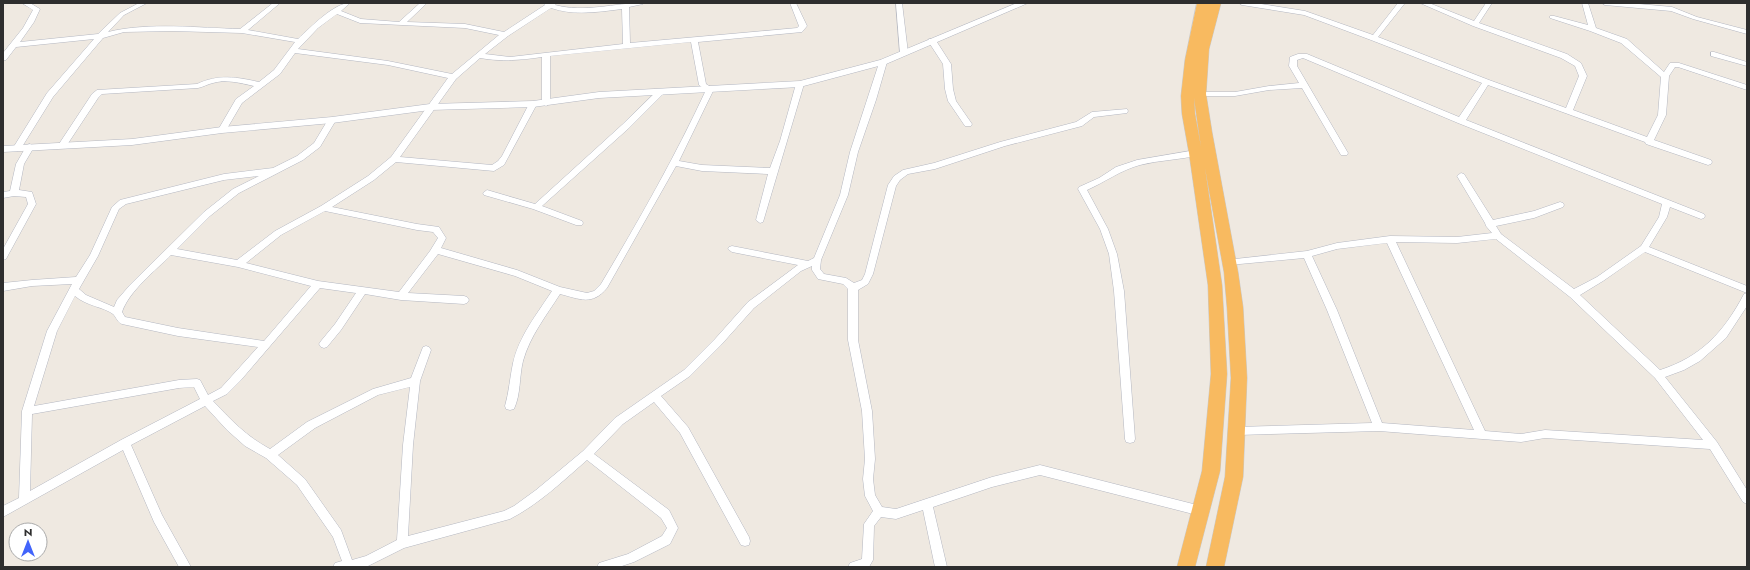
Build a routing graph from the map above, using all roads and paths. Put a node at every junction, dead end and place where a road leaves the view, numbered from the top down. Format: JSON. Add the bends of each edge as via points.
{"nodes":[{"id":1,"x":26,"y":3,"type":"edge"},
{"id":2,"x":144,"y":3,"type":"edge"},
{"id":3,"x":277,"y":3,"type":"edge"},
{"id":4,"x":347,"y":3,"type":"edge"},
{"id":5,"x":424,"y":3,"type":"edge"},
{"id":6,"x":641,"y":3,"type":"edge"},
{"id":7,"x":793,"y":3,"type":"edge"},
{"id":8,"x":899,"y":3,"type":"edge"},
{"id":9,"x":1024,"y":3,"type":"edge"},
{"id":10,"x":1203,"y":3,"type":"edge"},
{"id":11,"x":1215,"y":3,"type":"edge"},
{"id":12,"x":1242,"y":3,"type":"edge"},
{"id":13,"x":1402,"y":3,"type":"edge"},
{"id":14,"x":1423,"y":3,"type":"edge"},
{"id":15,"x":1489,"y":3,"type":"edge"},
{"id":16,"x":1585,"y":3,"type":"edge"},
{"id":17,"x":1605,"y":3,"type":"edge"},
{"id":18,"x":550,"y":4,"type":"edge"},
{"id":19,"x":625,"y":6,"type":"junction"},
{"id":20,"x":336,"y":11,"type":"junction"},
{"id":21,"x":1552,"y":17,"type":"dead end"},
{"id":22,"x":401,"y":24,"type":"junction"},
{"id":23,"x":1475,"y":24,"type":"junction"},
{"id":24,"x":1593,"y":29,"type":"junction"},
{"id":25,"x":242,"y":31,"type":"junction"},
{"id":26,"x":1747,"y":32,"type":"edge"},
{"id":27,"x":506,"y":34,"type":"junction"},
{"id":28,"x":100,"y":36,"type":"junction"},
{"id":29,"x":1374,"y":38,"type":"junction"},
{"id":30,"x":694,"y":40,"type":"junction"},
{"id":31,"x":300,"y":41,"type":"junction"},
{"id":32,"x":932,"y":41,"type":"junction"},
{"id":33,"x":15,"y":45,"type":"junction"},
{"id":34,"x":626,"y":46,"type":"junction"},
{"id":35,"x":293,"y":51,"type":"junction"},
{"id":36,"x":904,"y":53,"type":"junction"},
{"id":37,"x":1714,"y":54,"type":"dead end"},
{"id":38,"x":546,"y":55,"type":"junction"},
{"id":39,"x":481,"y":56,"type":"junction"},
{"id":40,"x":3,"y":58,"type":"edge"},
{"id":41,"x":883,"y":62,"type":"junction"},
{"id":42,"x":1747,"y":64,"type":"edge"},
{"id":43,"x":1664,"y":76,"type":"junction"},
{"id":44,"x":453,"y":77,"type":"junction"},
{"id":45,"x":1486,"y":82,"type":"junction"},
{"id":46,"x":800,"y":84,"type":"junction"},
{"id":47,"x":260,"y":85,"type":"junction"},
{"id":48,"x":1304,"y":85,"type":"junction"},
{"id":49,"x":1747,"y":88,"type":"edge"},
{"id":50,"x":710,"y":89,"type":"junction"},
{"id":51,"x":661,"y":92,"type":"junction"},
{"id":52,"x":1200,"y":94,"type":"junction"},
{"id":53,"x":546,"y":103,"type":"junction"},
{"id":54,"x":533,"y":104,"type":"junction"},
{"id":55,"x":430,"y":107,"type":"junction"},
{"id":56,"x":1124,"y":111,"type":"dead end"},
{"id":57,"x":1568,"y":112,"type":"junction"},
{"id":58,"x":332,"y":120,"type":"junction"},
{"id":59,"x":1461,"y":121,"type":"junction"},
{"id":60,"x":968,"y":124,"type":"dead end"},
{"id":61,"x":222,"y":130,"type":"junction"},
{"id":62,"x":1649,"y":142,"type":"junction"},
{"id":63,"x":62,"y":146,"type":"junction"},
{"id":64,"x":30,"y":147,"type":"junction"},
{"id":65,"x":17,"y":148,"type":"junction"},
{"id":66,"x":3,"y":149,"type":"edge"},
{"id":67,"x":1196,"y":153,"type":"junction"},
{"id":68,"x":1344,"y":153,"type":"dead end"},
{"id":69,"x":394,"y":159,"type":"junction"},
{"id":70,"x":1708,"y":162,"type":"dead end"},
{"id":71,"x":673,"y":163,"type":"junction"},
{"id":72,"x":274,"y":171,"type":"junction"},
{"id":73,"x":773,"y":171,"type":"junction"},
{"id":74,"x":1461,"y":176,"type":"dead end"},
{"id":75,"x":14,"y":193,"type":"junction"},
{"id":76,"x":488,"y":193,"type":"dead end"},
{"id":77,"x":3,"y":195,"type":"edge"},
{"id":78,"x":1667,"y":203,"type":"junction"},
{"id":79,"x":1560,"y":205,"type":"dead end"},
{"id":80,"x":536,"y":207,"type":"junction"},
{"id":81,"x":324,"y":208,"type":"junction"},
{"id":82,"x":1701,"y":216,"type":"dead end"},
{"id":83,"x":760,"y":220,"type":"dead end"},
{"id":84,"x":579,"y":223,"type":"dead end"},
{"id":85,"x":1489,"y":224,"type":"junction"},
{"id":86,"x":1498,"y":236,"type":"junction"},
{"id":87,"x":1390,"y":239,"type":"junction"},
{"id":88,"x":732,"y":248,"type":"dead end"},
{"id":89,"x":1644,"y":248,"type":"junction"},
{"id":90,"x":436,"y":250,"type":"junction"},
{"id":91,"x":168,"y":251,"type":"junction"},
{"id":92,"x":1307,"y":254,"type":"junction"},
{"id":93,"x":3,"y":257,"type":"edge"},
{"id":94,"x":817,"y":260,"type":"junction"},
{"id":95,"x":1229,"y":262,"type":"junction"},
{"id":96,"x":238,"y":264,"type":"junction"},
{"id":97,"x":808,"y":264,"type":"junction"},
{"id":98,"x":79,"y":280,"type":"junction"},
{"id":99,"x":318,"y":284,"type":"junction"},
{"id":100,"x":3,"y":287,"type":"edge"},
{"id":101,"x":853,"y":288,"type":"junction"},
{"id":102,"x":74,"y":290,"type":"junction"},
{"id":103,"x":363,"y":290,"type":"junction"},
{"id":104,"x":558,"y":290,"type":"junction"},
{"id":105,"x":1747,"y":290,"type":"edge"},
{"id":106,"x":1573,"y":294,"type":"junction"},
{"id":107,"x":401,"y":296,"type":"junction"},
{"id":108,"x":1747,"y":297,"type":"edge"},
{"id":109,"x":464,"y":300,"type":"dead end"},
{"id":110,"x":117,"y":312,"type":"junction"},
{"id":111,"x":267,"y":344,"type":"junction"},
{"id":112,"x":324,"y":344,"type":"dead end"},
{"id":113,"x":426,"y":350,"type":"dead end"},
{"id":114,"x":1658,"y":375,"type":"junction"},
{"id":115,"x":415,"y":381,"type":"junction"},
{"id":116,"x":655,"y":396,"type":"junction"},
{"id":117,"x":206,"y":400,"type":"junction"},
{"id":118,"x":510,"y":406,"type":"dead end"},
{"id":119,"x":27,"y":411,"type":"junction"},
{"id":120,"x":1379,"y":427,"type":"junction"},
{"id":121,"x":1237,"y":432,"type":"junction"},
{"id":122,"x":1482,"y":436,"type":"junction"},
{"id":123,"x":1130,"y":439,"type":"dead end"},
{"id":124,"x":126,"y":443,"type":"junction"},
{"id":125,"x":1713,"y":445,"type":"junction"},
{"id":126,"x":587,"y":454,"type":"junction"},
{"id":127,"x":270,"y":455,"type":"junction"},
{"id":128,"x":1747,"y":499,"type":"edge"},
{"id":129,"x":24,"y":500,"type":"junction"},
{"id":130,"x":927,"y":505,"type":"junction"},
{"id":131,"x":1201,"y":511,"type":"junction"},
{"id":132,"x":3,"y":512,"type":"edge"},
{"id":133,"x":879,"y":512,"type":"junction"},
{"id":134,"x":745,"y":541,"type":"dead end"},
{"id":135,"x":402,"y":543,"type":"junction"},
{"id":136,"x":344,"y":566,"type":"edge"},
{"id":137,"x":185,"y":567,"type":"edge"},
{"id":138,"x":603,"y":567,"type":"edge"},
{"id":139,"x":854,"y":567,"type":"edge"},
{"id":140,"x":941,"y":567,"type":"edge"},
{"id":141,"x":1186,"y":567,"type":"edge"},
{"id":142,"x":1215,"y":567,"type":"edge"}],
"edges":[{"from":1,"to":33,"type":"street","via":[[37,9]]},
{"from":2,"to":28,"type":"street","via":[[122,14]]},
{"from":3,"to":25,"type":"street"},
{"from":4,"to":20,"type":"street"},
{"from":5,"to":22,"type":"street"},
{"from":6,"to":19,"type":"street"},
{"from":7,"to":30,"type":"street","via":[[803,26],[799,30]]},
{"from":8,"to":36,"type":"street"},
{"from":9,"to":32,"type":"street"},
{"from":10,"to":67,"type":"highway","via":[[1188,73],[1187,104],[1191,137]]},
{"from":11,"to":52,"type":"highway","via":[[1203,49]]},
{"from":12,"to":29,"type":"street","via":[[1305,13]]},
{"from":13,"to":29,"type":"street"},
{"from":14,"to":23,"type":"street"},
{"from":15,"to":23,"type":"street"},
{"from":16,"to":24,"type":"street"},
{"from":17,"to":26,"type":"street","via":[[1672,9]]},
{"from":18,"to":19,"type":"street","via":[[557,8],[573,10]]},
{"from":18,"to":27,"type":"street"},
{"from":19,"to":34,"type":"street"},
{"from":20,"to":22,"type":"street","via":[[360,21]]},
{"from":20,"to":31,"type":"street"},
{"from":21,"to":24,"type":"street"},
{"from":22,"to":27,"type":"street","via":[[465,26]]},
{"from":23,"to":57,"type":"street","via":[[1564,56],[1578,66],[1583,76]]},
{"from":24,"to":43,"type":"street","via":[[1624,41]]},
{"from":25,"to":28,"type":"street","via":[[172,28],[124,30]]},
{"from":25,"to":31,"type":"street"},
{"from":27,"to":39,"type":"street"},
{"from":28,"to":33,"type":"street"},
{"from":28,"to":65,"type":"street","via":[[50,94]]},
{"from":29,"to":45,"type":"street"},
{"from":30,"to":34,"type":"street"},
{"from":30,"to":50,"type":"street","via":[[703,84]]},
{"from":31,"to":35,"type":"street"},
{"from":32,"to":36,"type":"street"},
{"from":32,"to":60,"type":"street","via":[[947,64],[952,101]]},
{"from":33,"to":40,"type":"street"},
{"from":34,"to":38,"type":"street"},
{"from":35,"to":44,"type":"street","via":[[388,63]]},
{"from":35,"to":47,"type":"street","via":[[277,72]]},
{"from":36,"to":41,"type":"street"},
{"from":37,"to":42,"type":"street"},
{"from":38,"to":39,"type":"street","via":[[498,59]]},
{"from":38,"to":53,"type":"street"},
{"from":39,"to":44,"type":"street"},
{"from":41,"to":46,"type":"street"},
{"from":41,"to":94,"type":"street","via":[[854,152],[844,195]]},
{"from":43,"to":49,"type":"street","via":[[1673,65],[1679,65]]},
{"from":43,"to":62,"type":"street","via":[[1662,115]]},
{"from":44,"to":55,"type":"street"},
{"from":45,"to":57,"type":"street"},
{"from":45,"to":59,"type":"street"},
{"from":46,"to":50,"type":"street"},
{"from":46,"to":73,"type":"street","via":[[787,134]]},
{"from":47,"to":61,"type":"street","via":[[239,101]]},
{"from":47,"to":63,"type":"street","via":[[218,78],[198,86],[100,92]]},
{"from":48,"to":52,"type":"street","via":[[1235,94]]},
{"from":48,"to":59,"type":"street","via":[[1293,66],[1293,59],[1298,56],[1304,56]]},
{"from":48,"to":68,"type":"street"},
{"from":50,"to":51,"type":"street"},
{"from":50,"to":71,"type":"street"},
{"from":51,"to":53,"type":"street","via":[[600,95]]},
{"from":51,"to":80,"type":"street"},
{"from":52,"to":95,"type":"highway"},
{"from":53,"to":54,"type":"street"},
{"from":54,"to":55,"type":"street"},
{"from":54,"to":69,"type":"street","via":[[505,157],[494,168]]},
{"from":55,"to":58,"type":"street"},
{"from":55,"to":69,"type":"street"},
{"from":56,"to":101,"type":"street","via":[[1092,115],[1080,124],[906,172],[892,185],[869,274],[865,282]]},
{"from":57,"to":62,"type":"street"},
{"from":58,"to":61,"type":"street"},
{"from":58,"to":72,"type":"street","via":[[317,145],[300,158]]},
{"from":59,"to":78,"type":"street"},
{"from":61,"to":63,"type":"street","via":[[132,142]]},
{"from":62,"to":70,"type":"street"},
{"from":63,"to":64,"type":"street"},
{"from":64,"to":65,"type":"street"},
{"from":64,"to":75,"type":"street","via":[[20,164]]},
{"from":65,"to":66,"type":"street"},
{"from":67,"to":123,"type":"street","via":[[1140,162],[1119,169],[1082,189],[1104,229],[1113,254],[1119,291]]},
{"from":67,"to":131,"type":"highway","via":[[1215,285],[1219,374],[1211,471]]},
{"from":69,"to":81,"type":"street","via":[[371,178]]},
{"from":71,"to":73,"type":"street","via":[[702,168]]},
{"from":71,"to":104,"type":"street","via":[[624,252],[597,294],[587,297]]},
{"from":72,"to":91,"type":"street","via":[[236,191],[206,214]]},
{"from":72,"to":98,"type":"street","via":[[224,177],[122,202],[112,214],[94,256]]},
{"from":73,"to":83,"type":"street"},
{"from":74,"to":85,"type":"street"},
{"from":75,"to":77,"type":"street"},
{"from":75,"to":93,"type":"street","via":[[29,194],[32,204]]},
{"from":76,"to":80,"type":"street"},
{"from":78,"to":82,"type":"street"},
{"from":78,"to":89,"type":"street","via":[[1663,217]]},
{"from":79,"to":85,"type":"street","via":[[1534,215]]},
{"from":80,"to":84,"type":"street"},
{"from":81,"to":90,"type":"street","via":[[436,229],[442,238]]},
{"from":81,"to":96,"type":"street","via":[[278,233]]},
{"from":85,"to":86,"type":"street"},
{"from":86,"to":87,"type":"street","via":[[1457,240]]},
{"from":86,"to":106,"type":"street"},
{"from":87,"to":92,"type":"street","via":[[1337,246]]},
{"from":87,"to":122,"type":"street"},
{"from":88,"to":97,"type":"street"},
{"from":89,"to":105,"type":"street"},
{"from":89,"to":106,"type":"street","via":[[1600,279]]},
{"from":90,"to":104,"type":"street","via":[[517,273]]},
{"from":90,"to":107,"type":"street","via":[[410,280]]},
{"from":91,"to":96,"type":"street"},
{"from":91,"to":110,"type":"street","via":[[133,287],[120,303]]},
{"from":92,"to":95,"type":"street"},
{"from":92,"to":120,"type":"street"},
{"from":94,"to":97,"type":"street"},
{"from":94,"to":101,"type":"street","via":[[816,270],[821,277],[846,281]]},
{"from":95,"to":121,"type":"highway","via":[[1235,307],[1239,378]]},
{"from":96,"to":99,"type":"street"},
{"from":97,"to":116,"type":"street","via":[[751,305],[686,373]]},
{"from":98,"to":100,"type":"street"},
{"from":98,"to":102,"type":"street"},
{"from":99,"to":103,"type":"street"},
{"from":99,"to":111,"type":"street"},
{"from":101,"to":133,"type":"street","via":[[853,340],[867,411],[870,496]]},
{"from":102,"to":110,"type":"street","via":[[83,298]]},
{"from":102,"to":119,"type":"street","via":[[52,331]]},
{"from":103,"to":107,"type":"street"},
{"from":103,"to":112,"type":"street"},
{"from":104,"to":118,"type":"street","via":[[529,333],[518,362]]},
{"from":106,"to":114,"type":"street"},
{"from":107,"to":109,"type":"street"},
{"from":108,"to":114,"type":"street","via":[[1739,314],[1718,341],[1687,364]]},
{"from":110,"to":111,"type":"street","via":[[122,320],[178,332]]},
{"from":111,"to":117,"type":"street","via":[[238,378]]},
{"from":113,"to":115,"type":"street"},
{"from":114,"to":125,"type":"street"},
{"from":115,"to":127,"type":"street","via":[[376,392],[311,425]]},
{"from":115,"to":135,"type":"street"},
{"from":116,"to":126,"type":"street","via":[[619,421]]},
{"from":116,"to":134,"type":"street","via":[[684,430]]},
{"from":117,"to":119,"type":"street","via":[[197,383],[179,384]]},
{"from":117,"to":124,"type":"street"},
{"from":117,"to":127,"type":"street","via":[[249,444]]},
{"from":119,"to":129,"type":"street"},
{"from":120,"to":121,"type":"street"},
{"from":120,"to":122,"type":"street"},
{"from":121,"to":142,"type":"highway","via":[[1234,477]]},
{"from":122,"to":125,"type":"street","via":[[1521,438],[1545,434]]},
{"from":124,"to":129,"type":"street"},
{"from":124,"to":137,"type":"street","via":[[158,518]]},
{"from":125,"to":128,"type":"street"},
{"from":126,"to":135,"type":"street","via":[[540,493],[506,515]]},
{"from":126,"to":138,"type":"street","via":[[665,514],[673,528],[666,540],[630,558]]},
{"from":127,"to":136,"type":"street","via":[[301,482],[321,509],[337,534]]},
{"from":129,"to":132,"type":"street"},
{"from":130,"to":131,"type":"street","via":[[992,482],[1040,470]]},
{"from":130,"to":133,"type":"street","via":[[896,514]]},
{"from":130,"to":140,"type":"street"},
{"from":131,"to":141,"type":"highway"},
{"from":133,"to":139,"type":"street","via":[[869,524],[867,560]]},
{"from":135,"to":136,"type":"street","via":[[368,561]]}]}
